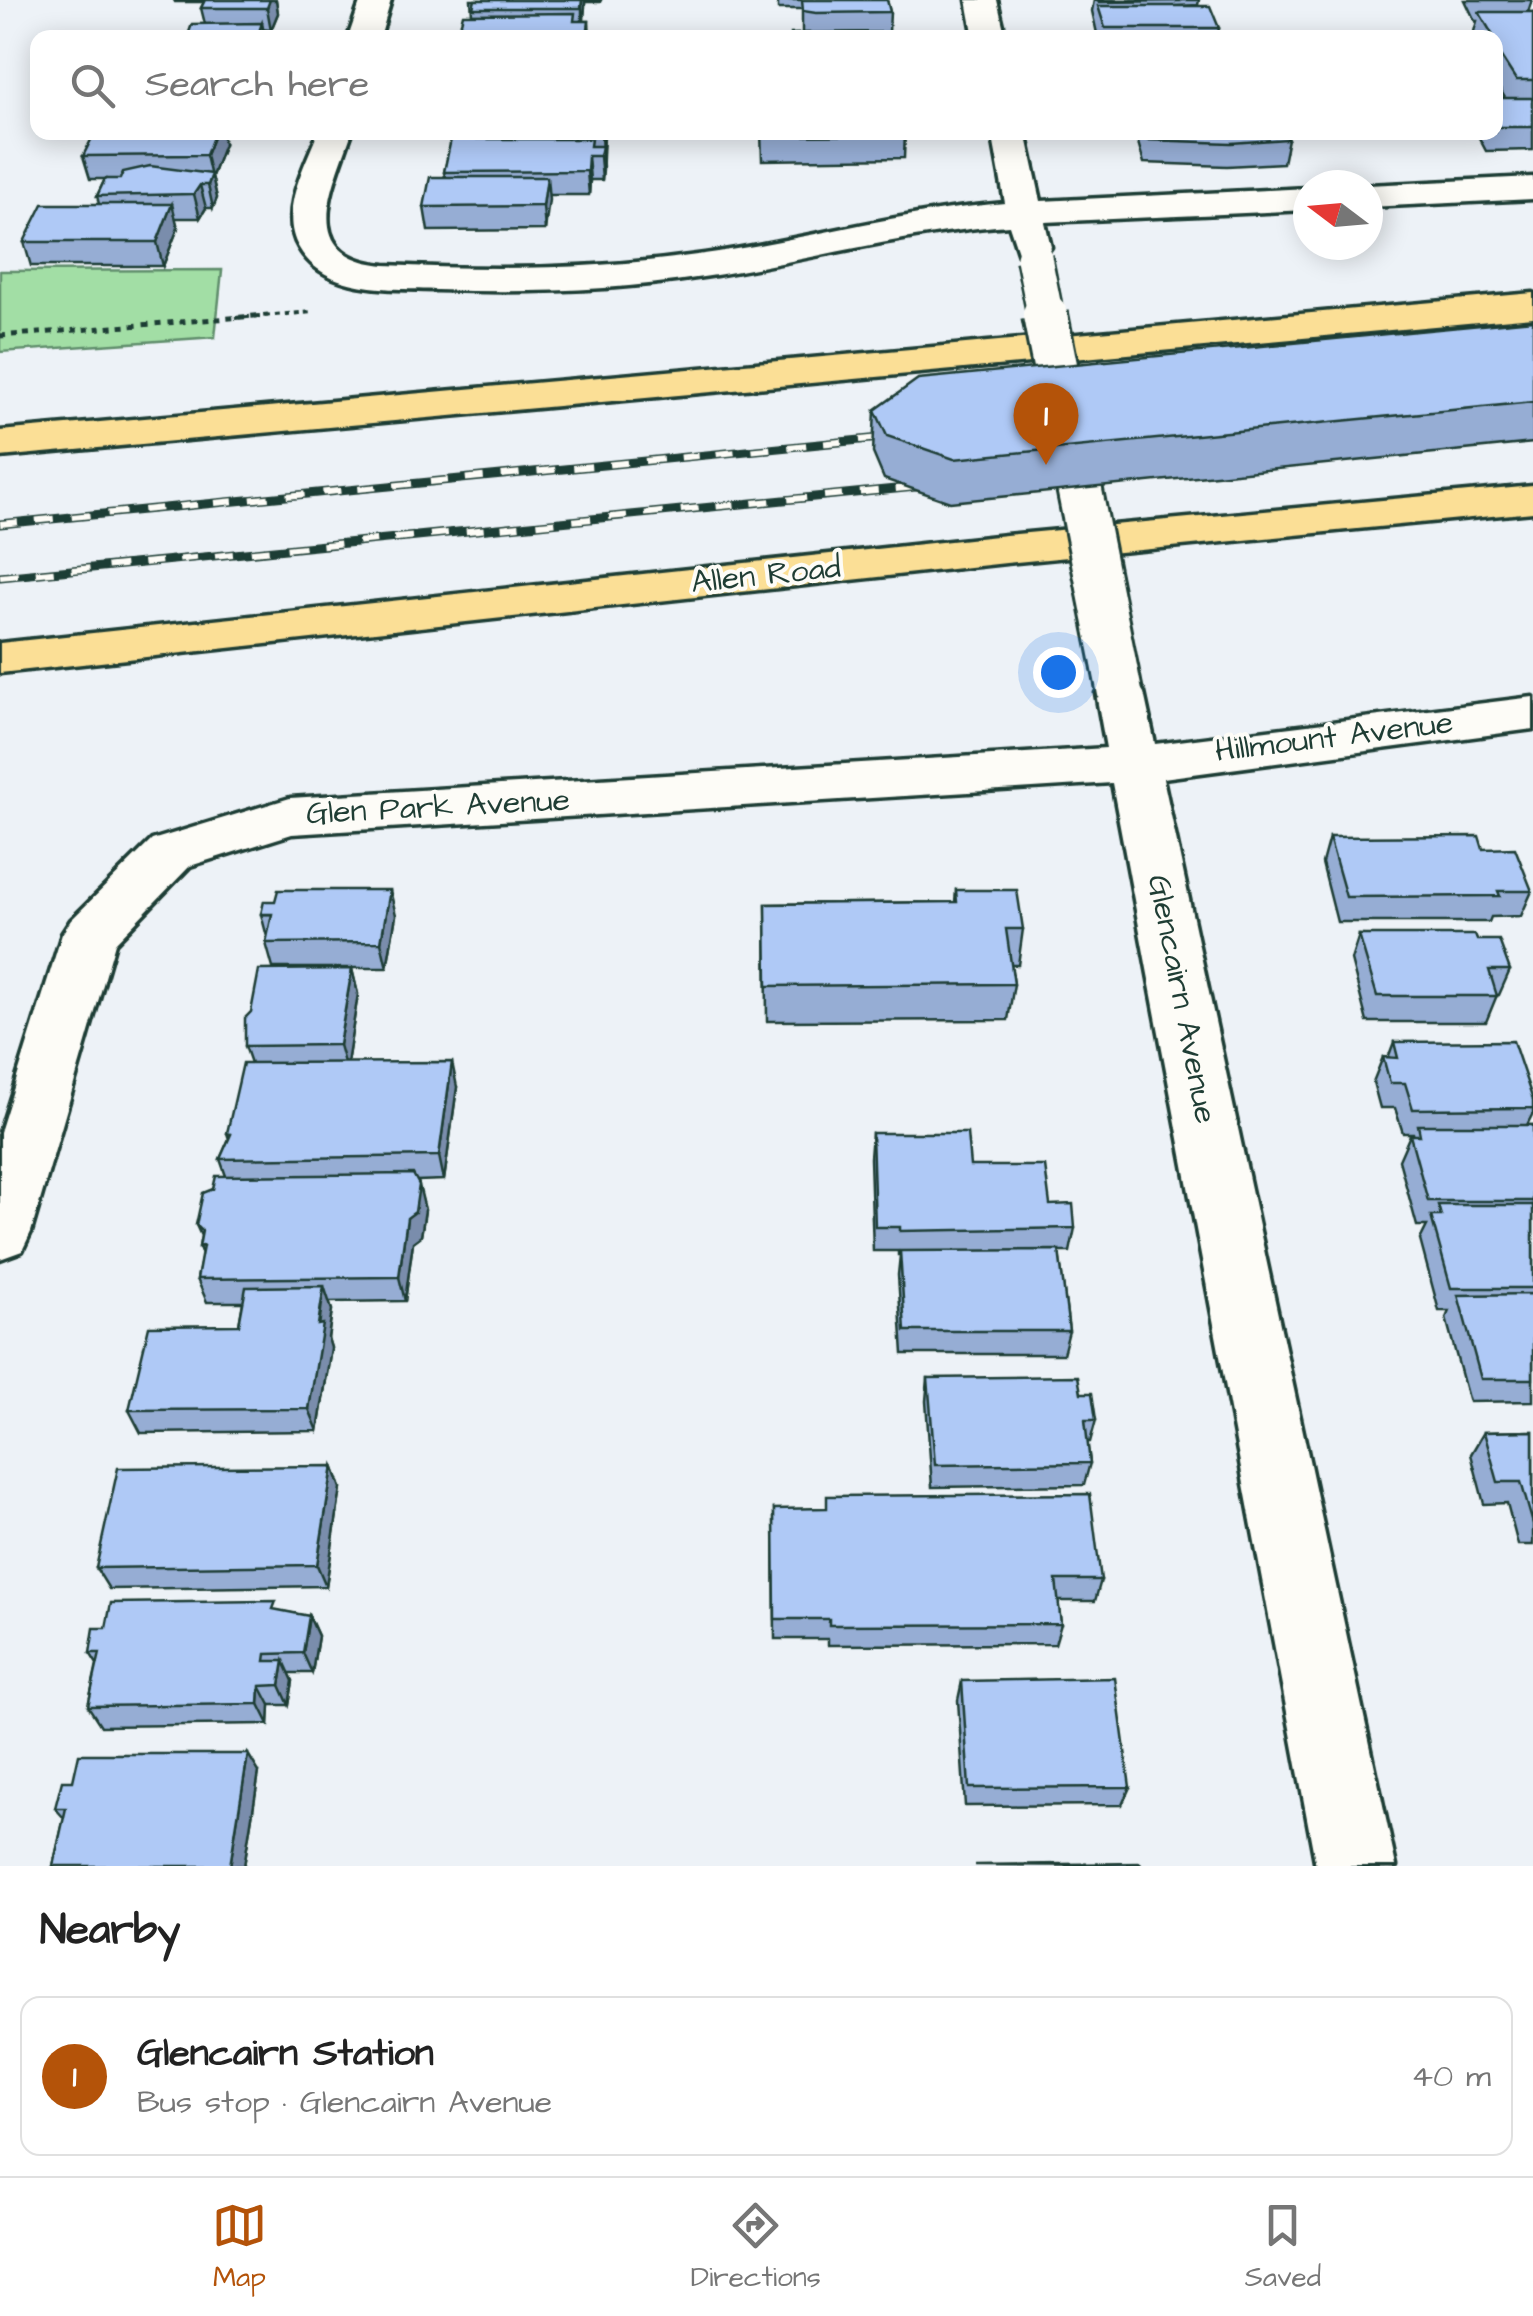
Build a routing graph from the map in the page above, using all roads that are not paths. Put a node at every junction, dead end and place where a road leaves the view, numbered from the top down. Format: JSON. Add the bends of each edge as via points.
{"nodes":[{"id":1,"x":376,"y":0,"type":"edge"},
{"id":2,"x":982,"y":0,"type":"edge"},
{"id":3,"x":367,"y":30,"type":"edge"},
{"id":4,"x":988,"y":30,"type":"edge"},
{"id":5,"x":333,"y":140,"type":"edge"},
{"id":6,"x":1011,"y":140,"type":"edge"},
{"id":7,"x":1533,"y":188,"type":"edge"},
{"id":8,"x":1383,"y":195,"type":"edge"},
{"id":9,"x":1293,"y":200,"type":"edge"},
{"id":10,"x":1025,"y":214,"type":"junction"},
{"id":11,"x":1533,"y":305,"type":"edge"},
{"id":12,"x":0,"y":444,"type":"edge"},
{"id":13,"x":1533,"y":499,"type":"edge"},
{"id":14,"x":0,"y":658,"type":"edge"},
{"id":15,"x":1533,"y":713,"type":"edge"},
{"id":16,"x":1135,"y":764,"type":"junction"},
{"id":17,"x":0,"y":1232,"type":"edge"},
{"id":18,"x":1356,"y":1866,"type":"edge"}],
"edges":[{"from":1,"to":3,"type":"street"},
{"from":2,"to":4,"type":"street"},
{"from":5,"to":10,"type":"street","via":[[307,224],[327,260],[371,274],[552,280],[736,261],[914,224]]},
{"from":6,"to":10,"type":"street","name":"Glencairn Avenue"},
{"from":7,"to":8,"type":"street"},
{"from":9,"to":10,"type":"street"},
{"from":10,"to":16,"type":"street","name":"Glencairn Avenue","bridge":true},
{"from":11,"to":12,"type":"highway"},
{"from":13,"to":14,"type":"highway","name":"Allen Road"},
{"from":15,"to":16,"type":"street","name":"Hillmount Avenue"},
{"from":16,"to":17,"type":"street","name":"Glen Park Avenue","via":[[290,816],[171,853],[90,934]]},
{"from":16,"to":18,"type":"street","name":"Glencairn Avenue"}]}
